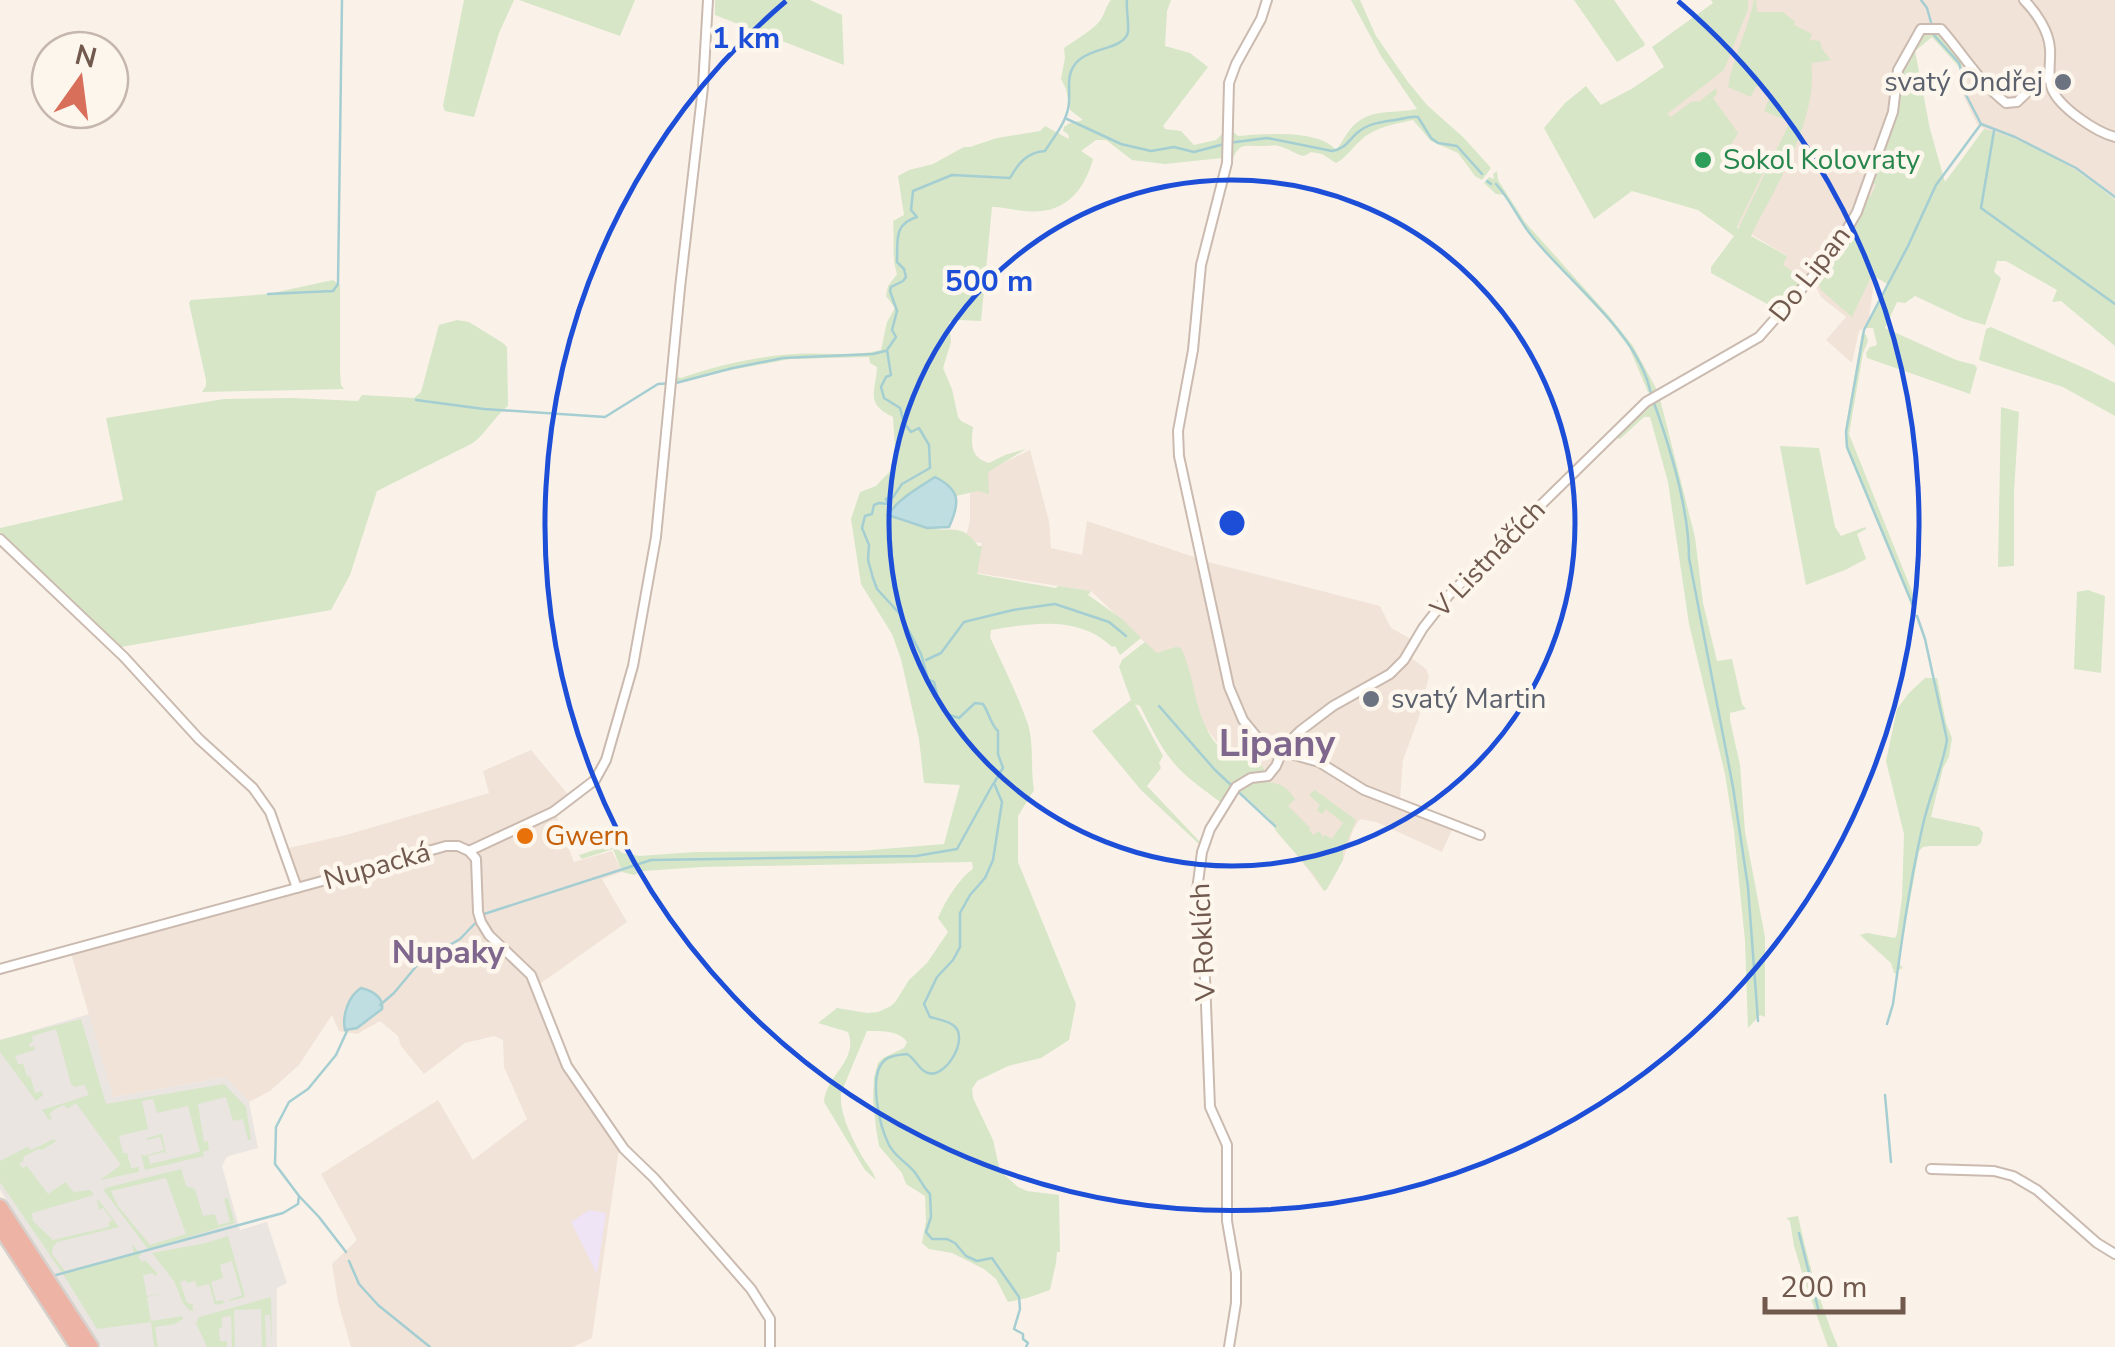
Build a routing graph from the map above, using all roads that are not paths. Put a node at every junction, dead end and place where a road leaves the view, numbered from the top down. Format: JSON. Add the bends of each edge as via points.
{"nodes":[{"id":1,"x":708,"y":0,"type":"edge"},
{"id":2,"x":1267,"y":0,"type":"edge"},
{"id":3,"x":2024,"y":0,"type":"edge"},
{"id":4,"x":2050,"y":78,"type":"junction"},
{"id":5,"x":2115,"y":137,"type":"edge"},
{"id":6,"x":1650,"y":399,"type":"joint"},
{"id":7,"x":0,"y":538,"type":"edge"},
{"id":8,"x":1281,"y":753,"type":"junction"},
{"id":9,"x":1480,"y":835,"type":"dead end"},
{"id":10,"x":469,"y":851,"type":"junction"},
{"id":11,"x":296,"y":888,"type":"junction"},
{"id":12,"x":0,"y":968,"type":"edge"},
{"id":13,"x":1931,"y":1169,"type":"dead end"},
{"id":14,"x":0,"y":1207,"type":"edge"},
{"id":15,"x":0,"y":1226,"type":"edge"},
{"id":16,"x":2115,"y":1254,"type":"edge"},
{"id":17,"x":78,"y":1347,"type":"edge"},
{"id":18,"x":91,"y":1347,"type":"edge"},
{"id":19,"x":770,"y":1347,"type":"edge"},
{"id":20,"x":1229,"y":1347,"type":"edge"}],
"edges":[{"from":1,"to":10,"type":"street","via":[[656,537],[633,666],[595,780],[553,812]]},
{"from":2,"to":8,"type":"street","via":[[1232,73],[1227,163],[1200,265],[1178,431],[1229,688],[1260,740]]},
{"from":3,"to":4,"type":"street","via":[[2050,43]]},
{"from":4,"to":5,"type":"street","via":[[2070,109]]},
{"from":4,"to":6,"type":"street","name":"Do Lipan","via":[[2006,103],[1944,31],[1921,29],[1898,70],[1893,112],[1839,243],[1759,338]]},
{"from":6,"to":8,"type":"street","name":"V Listnáčích","via":[[1448,596],[1390,674],[1333,706]]},
{"from":7,"to":11,"type":"street","via":[[253,788],[270,812]]},
{"from":8,"to":9,"type":"street","via":[[1318,762],[1364,790]]},
{"from":8,"to":20,"type":"street","name":"V Roklích","via":[[1268,776],[1234,788],[1210,828],[1198,872],[1210,1107],[1228,1151],[1227,1220],[1236,1273]]},
{"from":10,"to":11,"type":"street","name":"Nupacká","via":[[446,846]]},
{"from":10,"to":19,"type":"street","name":"Nupacká","via":[[478,864],[480,919],[531,976],[567,1066],[630,1156],[751,1289],[770,1319]]},
{"from":11,"to":12,"type":"street","name":"Nupacká"},
{"from":13,"to":16,"type":"street","via":[[1994,1170],[2020,1178]]},
{"from":14,"to":18,"type":"highway"},
{"from":15,"to":17,"type":"highway"}]}
